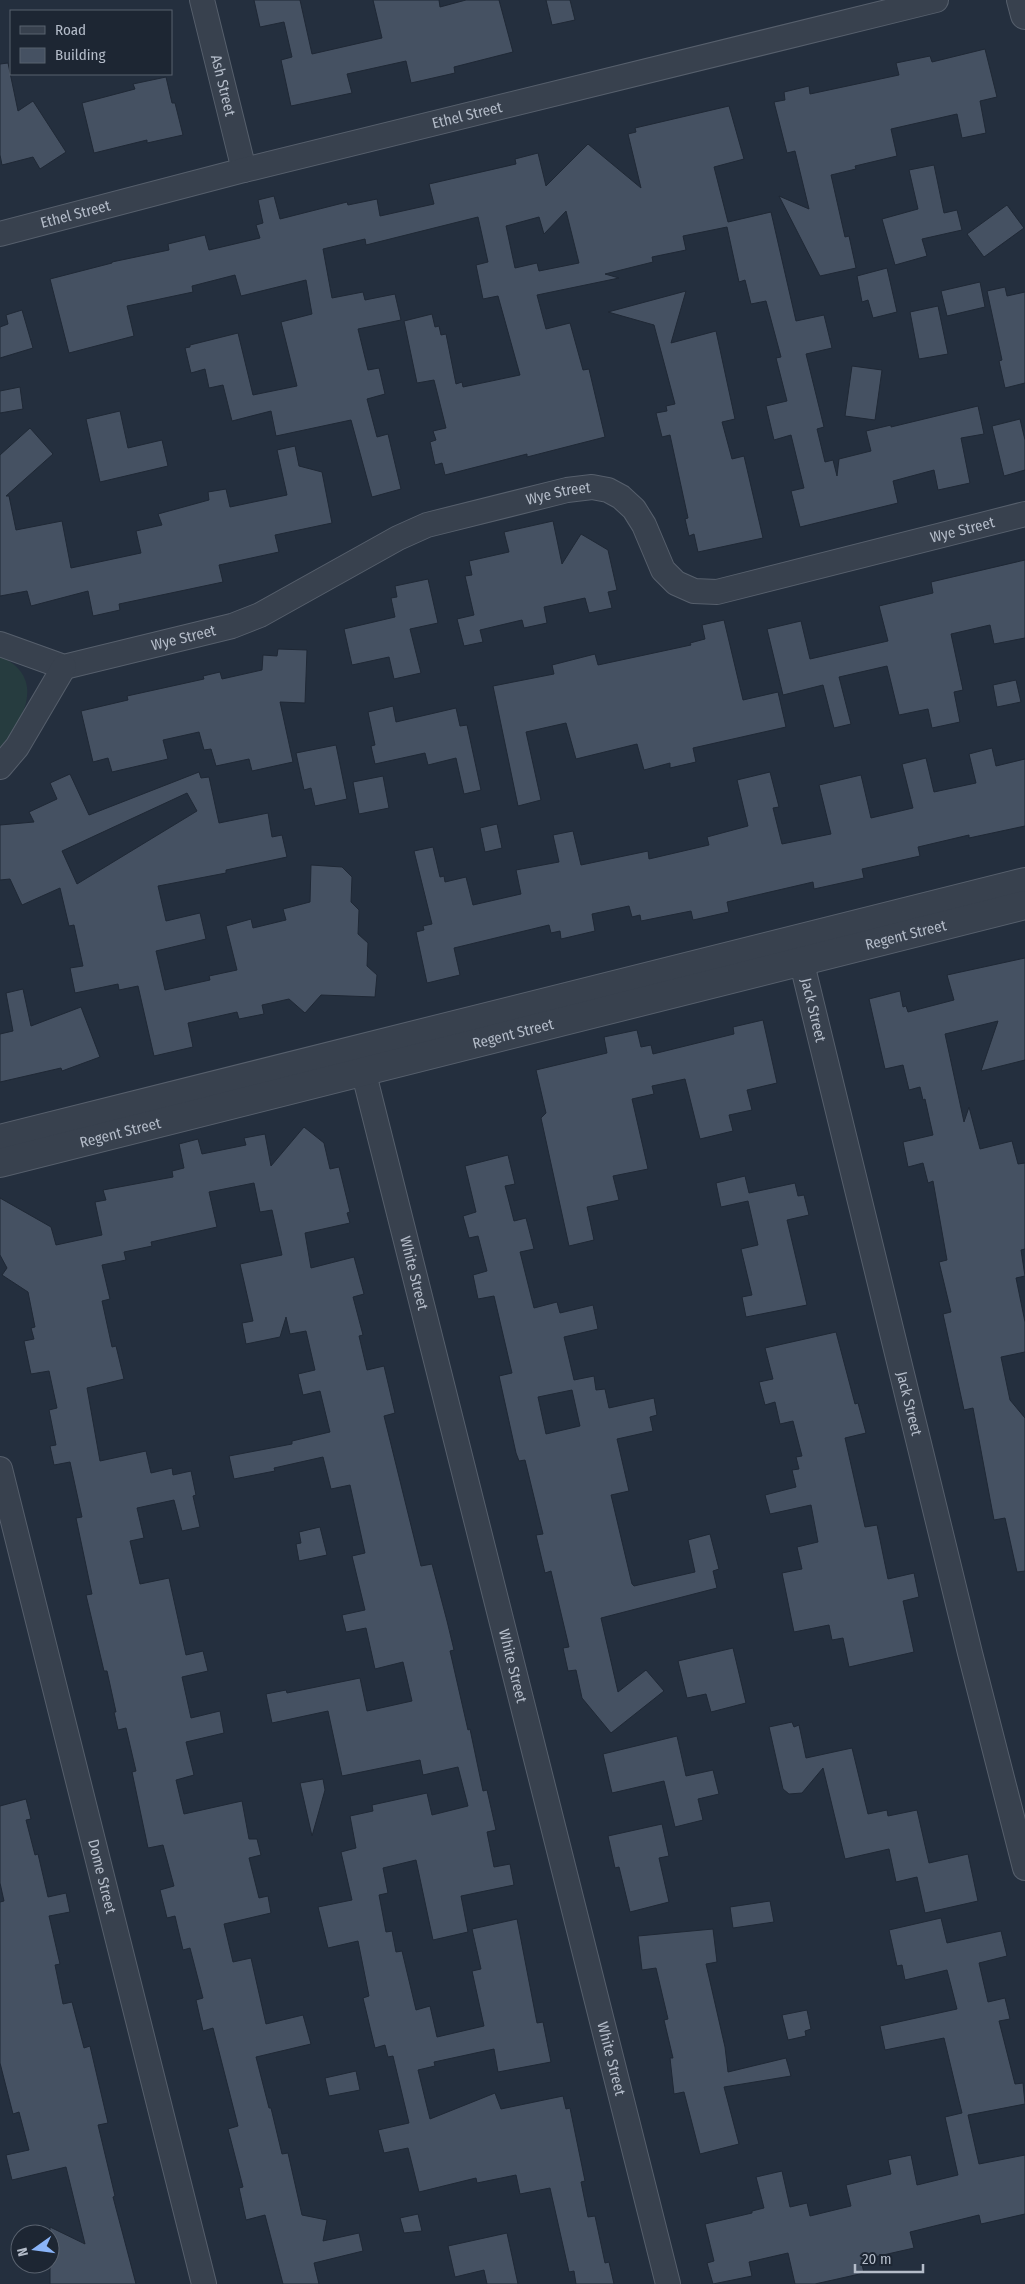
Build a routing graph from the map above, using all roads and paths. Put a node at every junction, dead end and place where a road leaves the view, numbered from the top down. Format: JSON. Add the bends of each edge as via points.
{"nodes":[{"id":1,"x":202,"y":0,"type":"edge"},
{"id":2,"x":936,"y":0,"type":"edge"},
{"id":3,"x":1021,"y":0,"type":"edge"},
{"id":4,"x":1025,"y":15,"type":"edge"},
{"id":5,"x":244,"y":170,"type":"junction"},
{"id":6,"x":0,"y":234,"type":"edge"},
{"id":7,"x":1025,"y":514,"type":"edge"},
{"id":8,"x":0,"y":644,"type":"edge"},
{"id":9,"x":64,"y":667,"type":"junction"},
{"id":10,"x":0,"y":767,"type":"edge"},
{"id":11,"x":1025,"y":882,"type":"edge"},
{"id":12,"x":1025,"y":905,"type":"edge"},
{"id":13,"x":799,"y":950,"type":"junction"},
{"id":14,"x":360,"y":1060,"type":"junction"},
{"id":15,"x":0,"y":1139,"type":"edge"},
{"id":16,"x":0,"y":1163,"type":"edge"},
{"id":17,"x":0,"y":1469,"type":"edge"},
{"id":18,"x":1025,"y":1868,"type":"edge"},
{"id":19,"x":204,"y":2284,"type":"edge"},
{"id":20,"x":668,"y":2284,"type":"edge"}],
"edges":[{"from":1,"to":5,"type":"street","name":"Ash Street"},
{"from":2,"to":5,"type":"street","name":"Ethel Street"},
{"from":3,"to":4,"type":"street"},
{"from":5,"to":6,"type":"street","name":"Ethel Street"},
{"from":7,"to":9,"type":"street","name":"Wye Street","via":[[716,592],[694,591],[676,583],[663,570],[644,525],[621,497],[592,487],[568,490],[427,525],[260,615],[232,626]]},
{"from":8,"to":9,"type":"street"},
{"from":9,"to":10,"type":"street","via":[[17,747]]},
{"from":11,"to":13,"type":"street","name":"Regent Street"},
{"from":12,"to":13,"type":"street","name":"Regent Street"},
{"from":13,"to":14,"type":"street","name":"Regent Street"},
{"from":13,"to":18,"type":"street","name":"Jack Street"},
{"from":14,"to":15,"type":"street","name":"Regent Street"},
{"from":14,"to":16,"type":"street","name":"Regent Street"},
{"from":14,"to":20,"type":"street","name":"White Street"},
{"from":17,"to":19,"type":"street","name":"Dome Street"}]}
